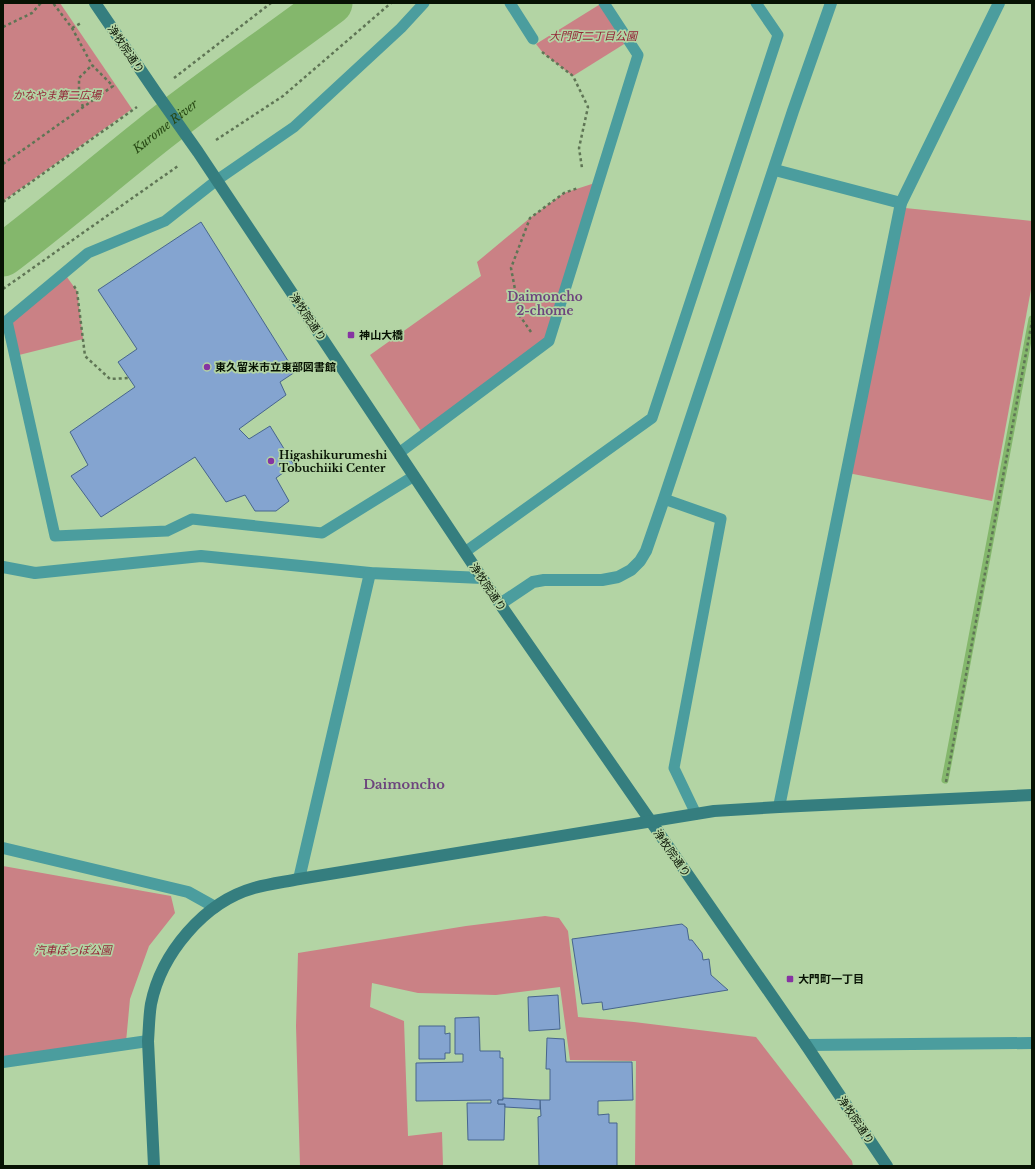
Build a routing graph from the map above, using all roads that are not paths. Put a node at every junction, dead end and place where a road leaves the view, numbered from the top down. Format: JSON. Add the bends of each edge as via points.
{"nodes":[{"id":1,"x":95,"y":3,"type":"edge"},
{"id":2,"x":424,"y":3,"type":"edge"},
{"id":3,"x":510,"y":3,"type":"edge"},
{"id":4,"x":604,"y":3,"type":"edge"},
{"id":5,"x":756,"y":3,"type":"edge"},
{"id":6,"x":831,"y":3,"type":"edge"},
{"id":7,"x":999,"y":3,"type":"edge"},
{"id":8,"x":533,"y":39,"type":"road end"},
{"id":9,"x":775,"y":170,"type":"junction"},
{"id":10,"x":217,"y":180,"type":"junction"},
{"id":11,"x":900,"y":203,"type":"junction"},
{"id":12,"x":5,"y":322,"type":"edge"},
{"id":13,"x":399,"y":453,"type":"junction"},
{"id":14,"x":414,"y":476,"type":"junction"},
{"id":15,"x":664,"y":499,"type":"junction"},
{"id":16,"x":465,"y":552,"type":"junction"},
{"id":17,"x":3,"y":567,"type":"edge"},
{"id":18,"x":370,"y":573,"type":"junction"},
{"id":19,"x":482,"y":578,"type":"junction"},
{"id":20,"x":500,"y":604,"type":"junction"},
{"id":21,"x":1032,"y":795,"type":"edge"},
{"id":22,"x":779,"y":806,"type":"junction"},
{"id":23,"x":696,"y":814,"type":"junction"},
{"id":24,"x":650,"y":821,"type":"junction"},
{"id":25,"x":3,"y":848,"type":"edge"},
{"id":26,"x":299,"y":879,"type":"junction"},
{"id":27,"x":215,"y":907,"type":"junction"},
{"id":28,"x":148,"y":1040,"type":"junction"},
{"id":29,"x":1032,"y":1043,"type":"edge"},
{"id":30,"x":806,"y":1045,"type":"junction"},
{"id":31,"x":3,"y":1062,"type":"edge"},
{"id":32,"x":154,"y":1166,"type":"edge"},
{"id":33,"x":887,"y":1166,"type":"edge"}],
"edges":[{"from":1,"to":10,"type":"street","name":"浄牧院通り"},
{"from":2,"to":10,"type":"lane","via":[[401,28],[294,127]]},
{"from":3,"to":8,"type":"lane"},
{"from":4,"to":13,"type":"lane","via":[[638,55],[549,341]]},
{"from":5,"to":16,"type":"lane","via":[[778,35],[652,418]]},
{"from":6,"to":9,"type":"street"},
{"from":7,"to":11,"type":"street"},
{"from":9,"to":11,"type":"street"},
{"from":9,"to":15,"type":"street"},
{"from":10,"to":12,"type":"lane","via":[[165,221],[88,253]]},
{"from":10,"to":13,"type":"street","name":"浄牧院通り"},
{"from":11,"to":22,"type":"street"},
{"from":12,"to":14,"type":"lane","via":[[54,536],[167,531],[192,519],[322,533]]},
{"from":13,"to":14,"type":"street","name":"浄牧院通り"},
{"from":14,"to":16,"type":"street","name":"浄牧院通り"},
{"from":15,"to":20,"type":"street","via":[[646,551],[631,570],[618,577],[602,580],[533,582]]},
{"from":15,"to":23,"type":"lane","via":[[721,519],[674,768]]},
{"from":16,"to":19,"type":"street","name":"浄牧院通り"},
{"from":17,"to":18,"type":"street","via":[[35,573],[201,556]]},
{"from":18,"to":19,"type":"street"},
{"from":18,"to":26,"type":"street"},
{"from":19,"to":20,"type":"street","name":"浄牧院通り"},
{"from":20,"to":24,"type":"street","name":"浄牧院通り"},
{"from":21,"to":22,"type":"street"},
{"from":22,"to":23,"type":"street"},
{"from":23,"to":24,"type":"street"},
{"from":24,"to":26,"type":"street"},
{"from":24,"to":30,"type":"street","name":"浄牧院通り"},
{"from":25,"to":27,"type":"street","via":[[188,892]]},
{"from":26,"to":27,"type":"street","via":[[253,888]]},
{"from":27,"to":28,"type":"street","via":[[193,926],[165,965],[151,1004]]},
{"from":28,"to":31,"type":"street"},
{"from":28,"to":32,"type":"street"},
{"from":29,"to":30,"type":"street"},
{"from":30,"to":33,"type":"street","name":"浄牧院通り"}]}
